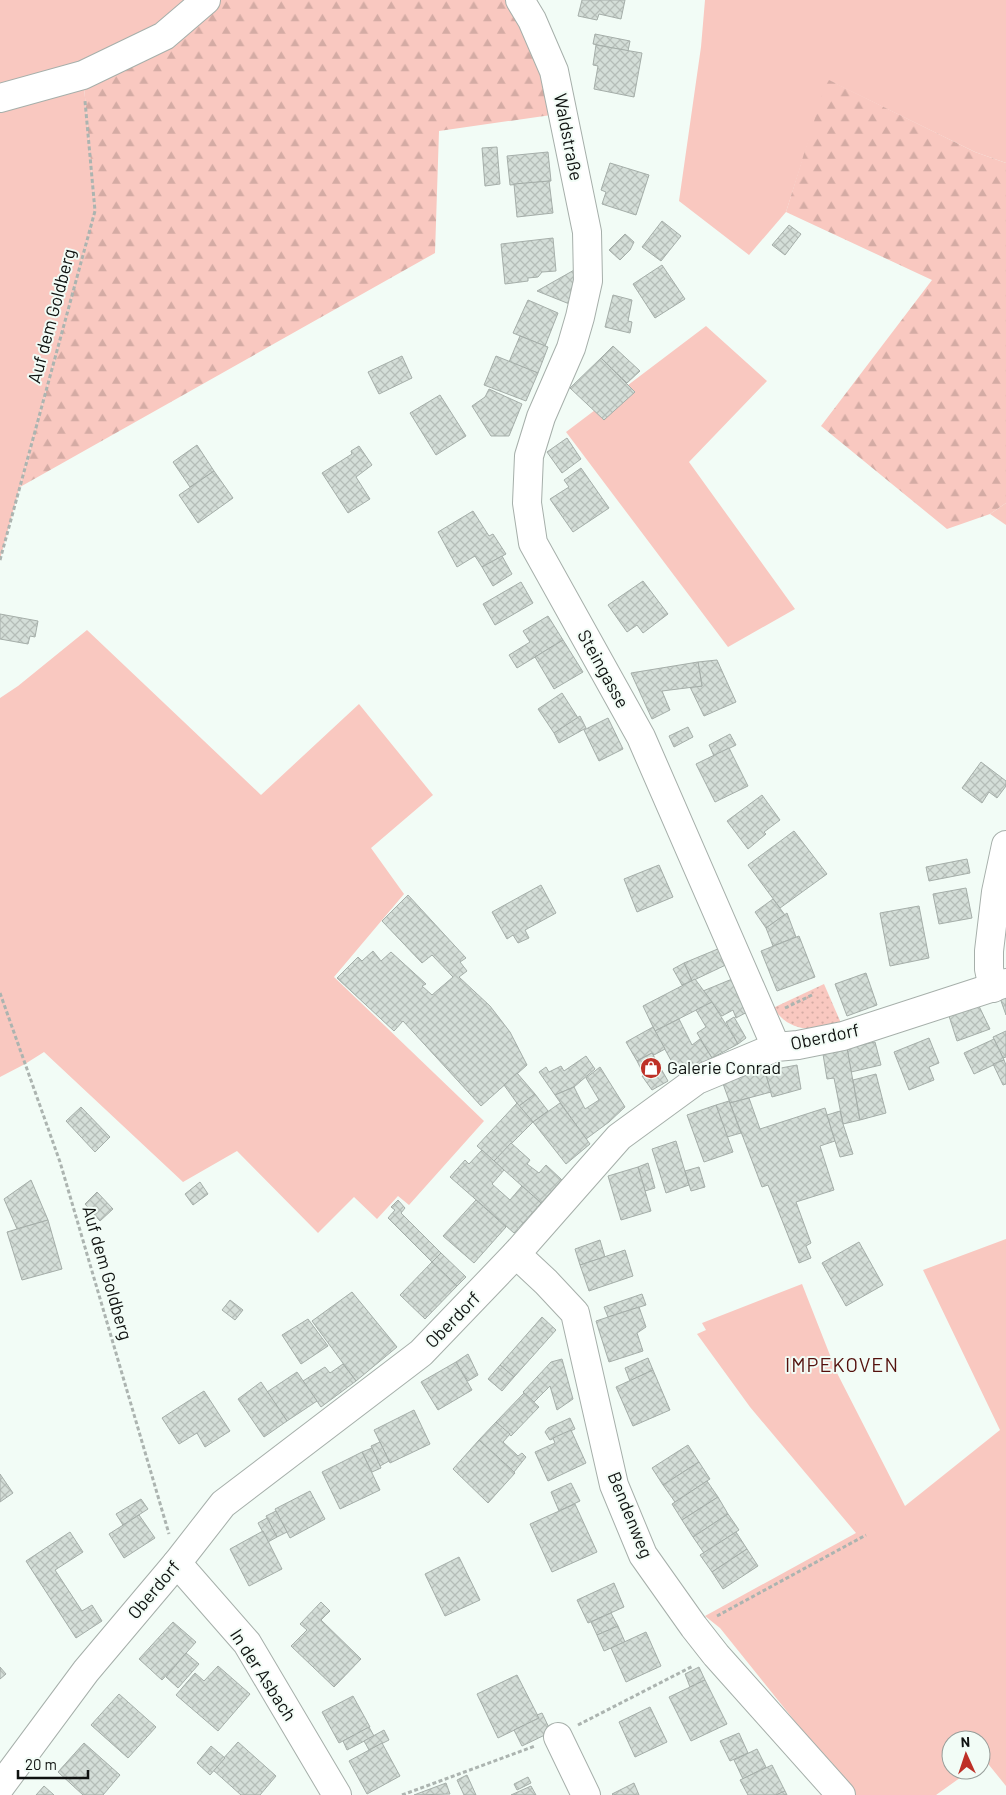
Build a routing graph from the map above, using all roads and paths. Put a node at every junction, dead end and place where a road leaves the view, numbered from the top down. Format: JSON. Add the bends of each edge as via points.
{"nodes":[{"id":1,"x":206,"y":0,"type":"edge"},
{"id":2,"x":520,"y":0,"type":"edge"},
{"id":3,"x":83,"y":75,"type":"junction"},
{"id":4,"x":0,"y":98,"type":"edge"},
{"id":5,"x":588,"y":281,"type":"joint"},
{"id":6,"x":0,"y":560,"type":"edge"},
{"id":7,"x":1006,"y":845,"type":"edge"},
{"id":8,"x":999,"y":986,"type":"edge"},
{"id":9,"x":0,"y":993,"type":"edge"},
{"id":10,"x":776,"y":1047,"type":"junction"},
{"id":11,"x":516,"y":1254,"type":"junction"},
{"id":12,"x":866,"y":1535,"type":"dead end"},
{"id":13,"x":177,"y":1563,"type":"junction"},
{"id":14,"x":694,"y":1627,"type":"junction"},
{"id":15,"x":558,"y":1738,"type":"dead end"},
{"id":16,"x":0,"y":1787,"type":"edge"},
{"id":17,"x":337,"y":1795,"type":"edge"},
{"id":18,"x":586,"y":1795,"type":"edge"},
{"id":19,"x":841,"y":1795,"type":"edge"}],
"edges":[{"from":1,"to":3,"type":"street","via":[[164,36]]},
{"from":2,"to":5,"type":"street","name":"Waldstraße","via":[[554,70],[587,232]]},
{"from":3,"to":4,"type":"street"},
{"from":3,"to":6,"type":"path","name":"Auf dem Goldberg","via":[[94,211]]},
{"from":5,"to":10,"type":"street","name":"Steingasse","via":[[571,348],[540,417],[529,456],[527,503],[534,543],[642,737]]},
{"from":7,"to":8,"type":"street","name":"Oberdorf","via":[[989,951],[989,969]]},
{"from":8,"to":10,"type":"street","name":"Oberdorf","via":[[843,1036]]},
{"from":9,"to":13,"type":"path","name":"Auf dem Goldberg","via":[[60,1162]]},
{"from":10,"to":11,"type":"street","name":"Oberdorf","via":[[697,1080],[619,1137]]},
{"from":11,"to":13,"type":"street","name":"Oberdorf","via":[[421,1353],[223,1504]]},
{"from":11,"to":14,"type":"street","name":"Bendenweg","via":[[575,1313],[614,1486],[643,1555]]},
{"from":12,"to":14,"type":"path"},
{"from":13,"to":16,"type":"street","name":"Oberdorf","via":[[86,1671]]},
{"from":13,"to":17,"type":"street","name":"In der Asbach","via":[[247,1643]]},
{"from":14,"to":19,"type":"street","name":"Bendenweg"},
{"from":15,"to":18,"type":"street"}]}
